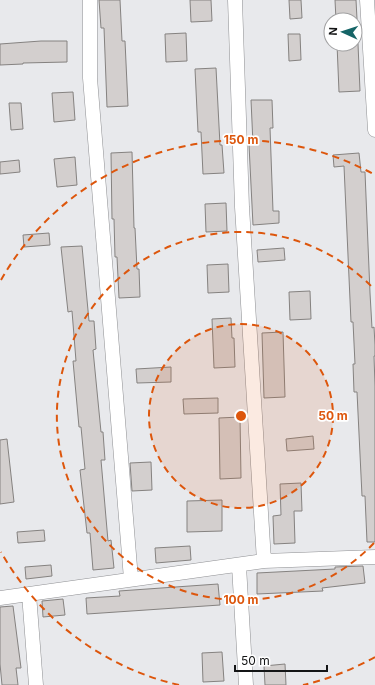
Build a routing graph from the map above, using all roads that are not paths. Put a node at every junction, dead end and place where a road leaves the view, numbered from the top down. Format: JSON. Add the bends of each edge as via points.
{"nodes":[{"id":1,"x":90,"y":0,"type":"edge"},
{"id":2,"x":235,"y":0,"type":"edge"},
{"id":3,"x":367,"y":0,"type":"edge"},
{"id":4,"x":375,"y":130,"type":"edge"},
{"id":5,"x":375,"y":557,"type":"edge"},
{"id":6,"x":264,"y":561,"type":"junction"},
{"id":7,"x":239,"y":566,"type":"junction"},
{"id":8,"x":132,"y":579,"type":"junction"},
{"id":9,"x":29,"y":594,"type":"junction"},
{"id":10,"x":0,"y":598,"type":"edge"},
{"id":11,"x":36,"y":685,"type":"edge"},
{"id":12,"x":246,"y":685,"type":"edge"}],
"edges":[{"from":1,"to":8,"type":"street","via":[[90,78]]},
{"from":2,"to":6,"type":"street","via":[[243,214]]},
{"from":3,"to":4,"type":"street"},
{"from":5,"to":6,"type":"street"},
{"from":6,"to":7,"type":"street"},
{"from":7,"to":8,"type":"street"},
{"from":7,"to":12,"type":"street"},
{"from":8,"to":9,"type":"street"},
{"from":9,"to":10,"type":"street"},
{"from":9,"to":11,"type":"street"}]}
